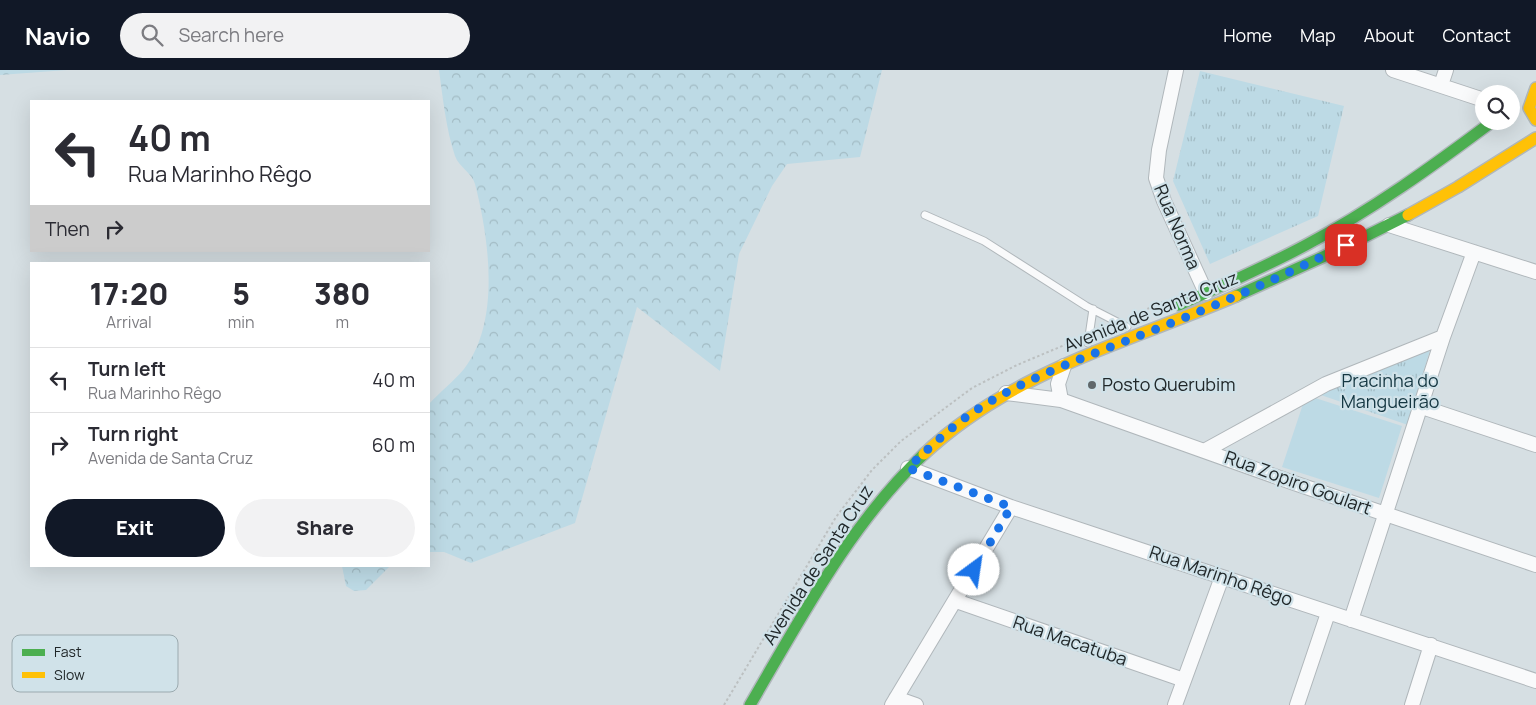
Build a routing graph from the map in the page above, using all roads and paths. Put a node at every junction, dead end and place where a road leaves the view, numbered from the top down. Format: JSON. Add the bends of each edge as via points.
{"nodes":[{"id":1,"x":1176,"y":70,"type":"edge"},
{"id":2,"x":1393,"y":70,"type":"edge"},
{"id":3,"x":1446,"y":70,"type":"edge"},
{"id":4,"x":1441,"y":85,"type":"junction"},
{"id":5,"x":1536,"y":86,"type":"edge"},
{"id":6,"x":1475,"y":97,"type":"edge"},
{"id":7,"x":1520,"y":99,"type":"edge"},
{"id":8,"x":1536,"y":120,"type":"edge"},
{"id":9,"x":1481,"y":130,"type":"edge"},
{"id":10,"x":1536,"y":138,"type":"edge"},
{"id":11,"x":924,"y":216,"type":"dead end"},
{"id":12,"x":1389,"y":225,"type":"junction"},
{"id":13,"x":1474,"y":252,"type":"junction"},
{"id":14,"x":1536,"y":272,"type":"edge"},
{"id":15,"x":1206,"y":293,"type":"junction"},
{"id":16,"x":1171,"y":308,"type":"dead end"},
{"id":17,"x":1093,"y":309,"type":"junction"},
{"id":18,"x":1145,"y":319,"type":"dead end"},
{"id":19,"x":1127,"y":327,"type":"junction"},
{"id":20,"x":1443,"y":337,"type":"junction"},
{"id":21,"x":1088,"y":343,"type":"junction"},
{"id":22,"x":1064,"y":366,"type":"junction"},
{"id":23,"x":1005,"y":393,"type":"junction"},
{"id":24,"x":978,"y":398,"type":"dead end"},
{"id":25,"x":1061,"y":400,"type":"junction"},
{"id":26,"x":1422,"y":407,"type":"junction"},
{"id":27,"x":1536,"y":445,"type":"edge"},
{"id":28,"x":1206,"y":450,"type":"junction"},
{"id":29,"x":908,"y":468,"type":"junction"},
{"id":30,"x":866,"y":500,"type":"dead end"},
{"id":31,"x":1011,"y":507,"type":"junction"},
{"id":32,"x":1386,"y":514,"type":"junction"},
{"id":33,"x":1536,"y":565,"type":"edge"},
{"id":34,"x":1222,"y":576,"type":"junction"},
{"id":35,"x":956,"y":601,"type":"junction"},
{"id":36,"x":1328,"y":613,"type":"junction"},
{"id":37,"x":1351,"y":620,"type":"junction"},
{"id":38,"x":1432,"y":645,"type":"junction"},
{"id":39,"x":1184,"y":680,"type":"junction"},
{"id":40,"x":1536,"y":681,"type":"edge"},
{"id":41,"x":894,"y":702,"type":"edge"},
{"id":42,"x":737,"y":705,"type":"edge"},
{"id":43,"x":750,"y":705,"type":"edge"},
{"id":44,"x":916,"y":705,"type":"edge"},
{"id":45,"x":1176,"y":705,"type":"edge"},
{"id":46,"x":1297,"y":705,"type":"edge"},
{"id":47,"x":1412,"y":705,"type":"edge"}],
"edges":[{"from":1,"to":15,"type":"street","name":"Rua Norma","via":[[1158,150],[1156,178]]},
{"from":2,"to":4,"type":"street"},
{"from":3,"to":4,"type":"street"},
{"from":4,"to":6,"type":"street"},
{"from":5,"to":7,"type":"main road"},
{"from":5,"to":8,"type":"main road","via":[[1528,104],[1531,116]]},
{"from":9,"to":15,"type":"main road","name":"Avenida de Santa Cruz","via":[[1379,202],[1279,259]]},
{"from":10,"to":12,"type":"main road","name":"Avenida de Santa Cruz"},
{"from":11,"to":17,"type":"lane","via":[[984,241]]},
{"from":12,"to":13,"type":"street"},
{"from":12,"to":22,"type":"main road","name":"Avenida de Santa Cruz","via":[[1282,276]]},
{"from":13,"to":14,"type":"street"},
{"from":13,"to":20,"type":"street"},
{"from":15,"to":16,"type":"main road","name":"Avenida de Santa Cruz"},
{"from":17,"to":19,"type":"lane"},
{"from":17,"to":21,"type":"lane"},
{"from":18,"to":19,"type":"main road","name":"Avenida de Santa Cruz"},
{"from":19,"to":21,"type":"main road","name":"Avenida de Santa Cruz"},
{"from":20,"to":26,"type":"street"},
{"from":20,"to":28,"type":"street","via":[[1326,384]]},
{"from":21,"to":24,"type":"main road","name":"Avenida de Santa Cruz"},
{"from":22,"to":23,"type":"main road","name":"Avenida de Santa Cruz"},
{"from":22,"to":25,"type":"street","via":[[1058,384]]},
{"from":23,"to":25,"type":"street","name":"Rua Zopiro Goulart"},
{"from":23,"to":29,"type":"main road","name":"Avenida de Santa Cruz","via":[[943,436]]},
{"from":25,"to":28,"type":"street","name":"Rua Zopiro Goulart"},
{"from":26,"to":27,"type":"street"},
{"from":26,"to":32,"type":"street"},
{"from":28,"to":32,"type":"street","name":"Rua Zopiro Goulart"},
{"from":29,"to":31,"type":"street","name":"Rua Marinho Rêgo"},
{"from":29,"to":43,"type":"main road","name":"Avenida de Santa Cruz","via":[[865,520]]},
{"from":30,"to":42,"type":"main road","name":"Avenida de Santa Cruz"},
{"from":31,"to":34,"type":"street","name":"Rua Marinho Rêgo"},
{"from":31,"to":35,"type":"street"},
{"from":32,"to":33,"type":"street","name":"Rua Zopiro Goulart"},
{"from":32,"to":37,"type":"street"},
{"from":34,"to":36,"type":"street","name":"Rua Marinho Rêgo"},
{"from":34,"to":39,"type":"street"},
{"from":35,"to":39,"type":"street","name":"Rua Macatuba"},
{"from":35,"to":41,"type":"street"},
{"from":36,"to":37,"type":"street","name":"Rua Marinho Rêgo"},
{"from":36,"to":46,"type":"street"},
{"from":37,"to":38,"type":"street","name":"Rua Marinho Rêgo"},
{"from":38,"to":40,"type":"street","name":"Rua Marinho Rêgo"},
{"from":38,"to":47,"type":"street"},
{"from":39,"to":45,"type":"street"},
{"from":41,"to":44,"type":"street"}]}
